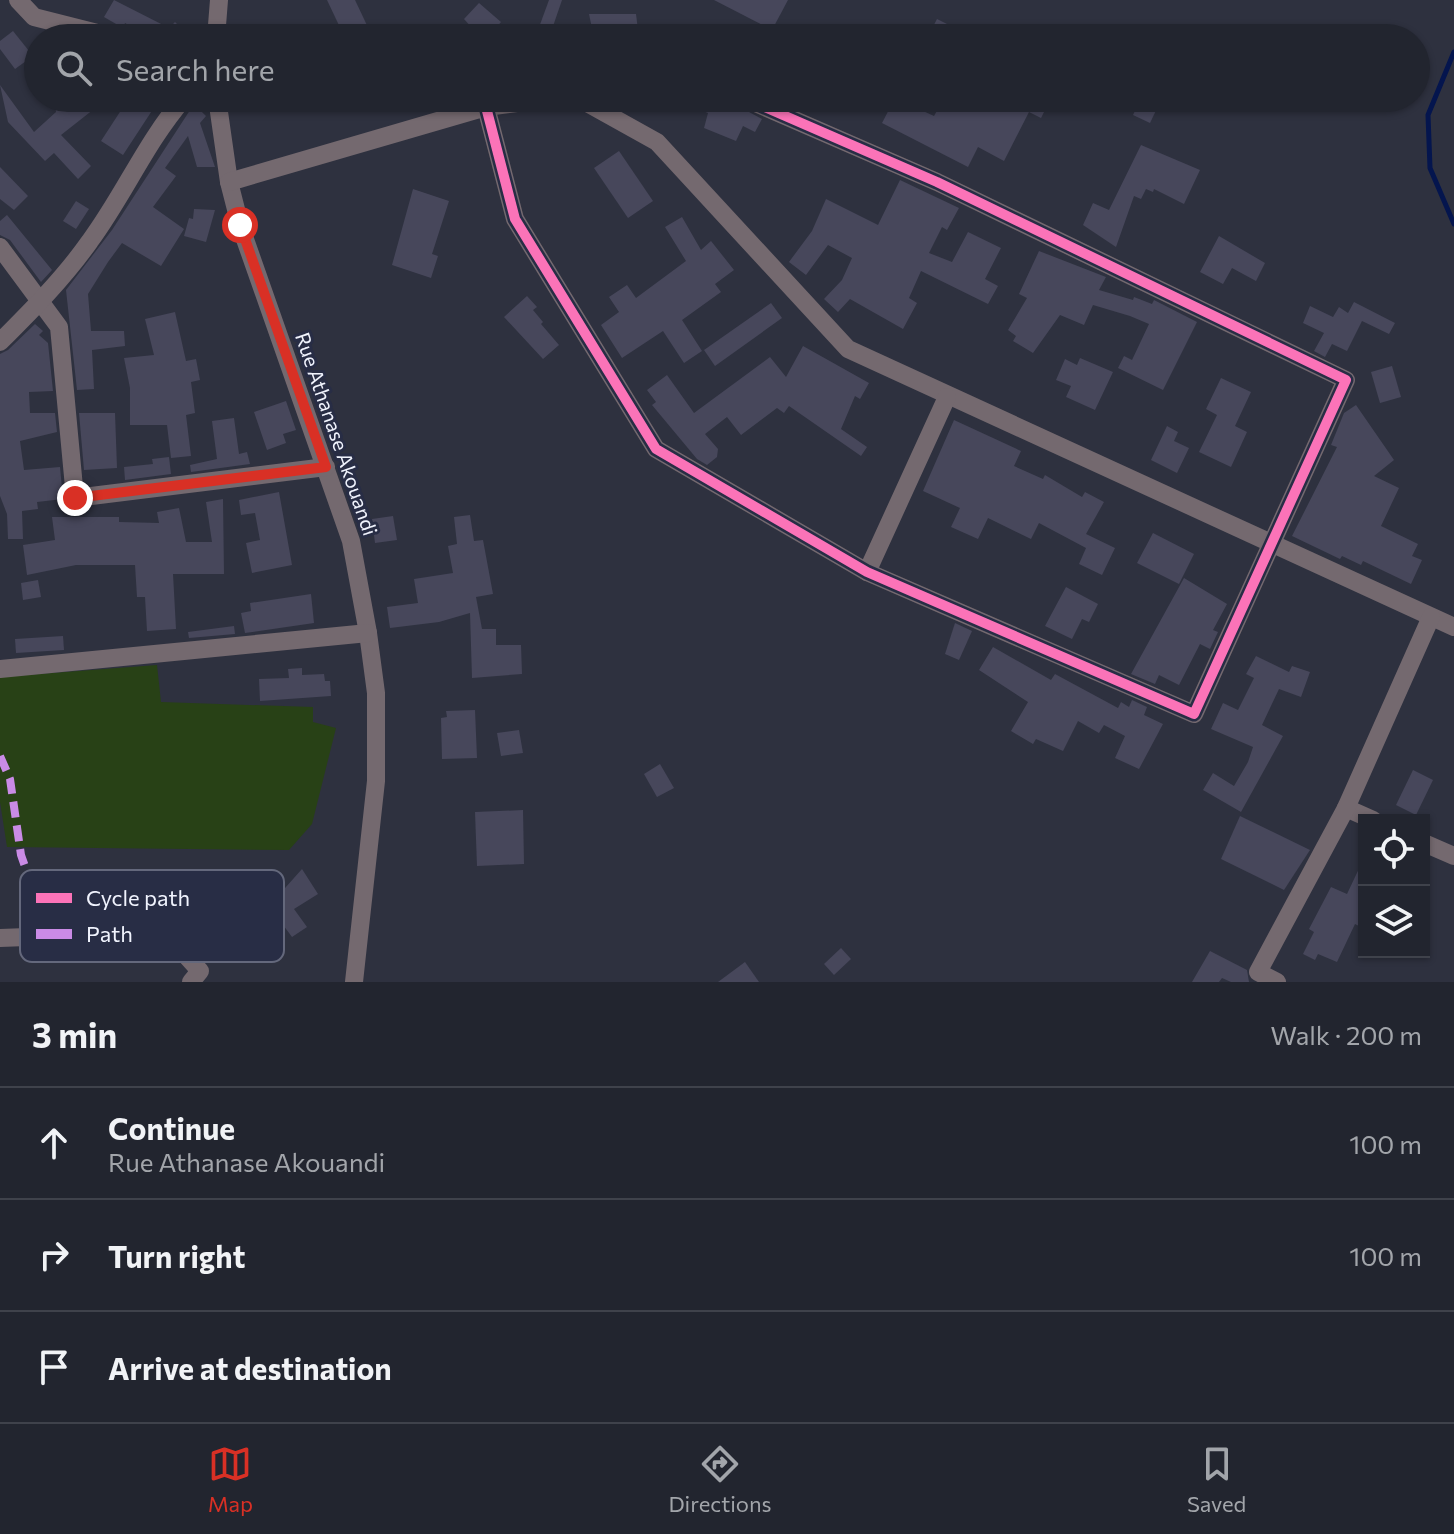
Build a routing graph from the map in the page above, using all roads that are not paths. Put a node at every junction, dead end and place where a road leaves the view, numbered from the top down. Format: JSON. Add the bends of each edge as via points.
{"nodes":[{"id":1,"x":18,"y":0,"type":"edge"},
{"id":2,"x":219,"y":0,"type":"edge"},
{"id":3,"x":62,"y":24,"type":"edge"},
{"id":4,"x":217,"y":24,"type":"edge"},
{"id":5,"x":172,"y":112,"type":"edge"},
{"id":6,"x":219,"y":112,"type":"edge"},
{"id":7,"x":469,"y":112,"type":"edge"},
{"id":8,"x":487,"y":112,"type":"edge"},
{"id":9,"x":603,"y":112,"type":"edge"},
{"id":10,"x":776,"y":112,"type":"edge"},
{"id":11,"x":229,"y":182,"type":"junction"},
{"id":12,"x":0,"y":247,"type":"edge"},
{"id":13,"x":39,"y":303,"type":"junction"},
{"id":14,"x":0,"y":342,"type":"edge"},
{"id":15,"x":947,"y":397,"type":"junction"},
{"id":16,"x":326,"y":467,"type":"junction"},
{"id":17,"x":1271,"y":545,"type":"junction"},
{"id":18,"x":867,"y":572,"type":"junction"},
{"id":19,"x":1431,"y":617,"type":"junction"},
{"id":20,"x":1454,"y":627,"type":"edge"},
{"id":21,"x":368,"y":633,"type":"junction"},
{"id":22,"x":0,"y":669,"type":"edge"},
{"id":23,"x":1346,"y":808,"type":"junction"},
{"id":24,"x":1360,"y":814,"type":"edge"},
{"id":25,"x":1430,"y":846,"type":"edge"},
{"id":26,"x":1454,"y":856,"type":"edge"},
{"id":27,"x":20,"y":937,"type":"edge"},
{"id":28,"x":0,"y":938,"type":"edge"},
{"id":29,"x":192,"y":962,"type":"edge"},
{"id":30,"x":191,"y":982,"type":"edge"},
{"id":31,"x":354,"y":982,"type":"edge"},
{"id":32,"x":1277,"y":982,"type":"edge"}],
"edges":[{"from":1,"to":3,"type":"street","via":[[34,17]]},
{"from":2,"to":4,"type":"street"},
{"from":5,"to":13,"type":"street","via":[[90,241]]},
{"from":6,"to":11,"type":"street","name":"Rue Athanase Akouandi"},
{"from":7,"to":11,"type":"street"},
{"from":8,"to":18,"type":"street","via":[[515,219],[656,449]]},
{"from":9,"to":15,"type":"street","via":[[657,142],[848,349]]},
{"from":10,"to":17,"type":"street","via":[[937,182],[1346,380]]},
{"from":11,"to":16,"type":"street","name":"Rue Athanase Akouandi"},
{"from":12,"to":13,"type":"street"},
{"from":13,"to":14,"type":"street"},
{"from":13,"to":16,"type":"street","via":[[59,327],[75,498]]},
{"from":15,"to":17,"type":"street"},
{"from":15,"to":18,"type":"street"},
{"from":16,"to":21,"type":"street","name":"Rue Athanase Akouandi","via":[[351,541]]},
{"from":17,"to":18,"type":"street","via":[[1194,714]]},
{"from":17,"to":19,"type":"street"},
{"from":19,"to":20,"type":"street"},
{"from":19,"to":23,"type":"street"},
{"from":21,"to":22,"type":"street"},
{"from":21,"to":31,"type":"street","name":"Rue Athanase Akouandi","via":[[376,693],[376,781]]},
{"from":23,"to":24,"type":"street"},
{"from":23,"to":32,"type":"street","via":[[1258,972]]},
{"from":25,"to":26,"type":"street"},
{"from":27,"to":28,"type":"street"},
{"from":29,"to":30,"type":"street","via":[[200,971]]}]}
